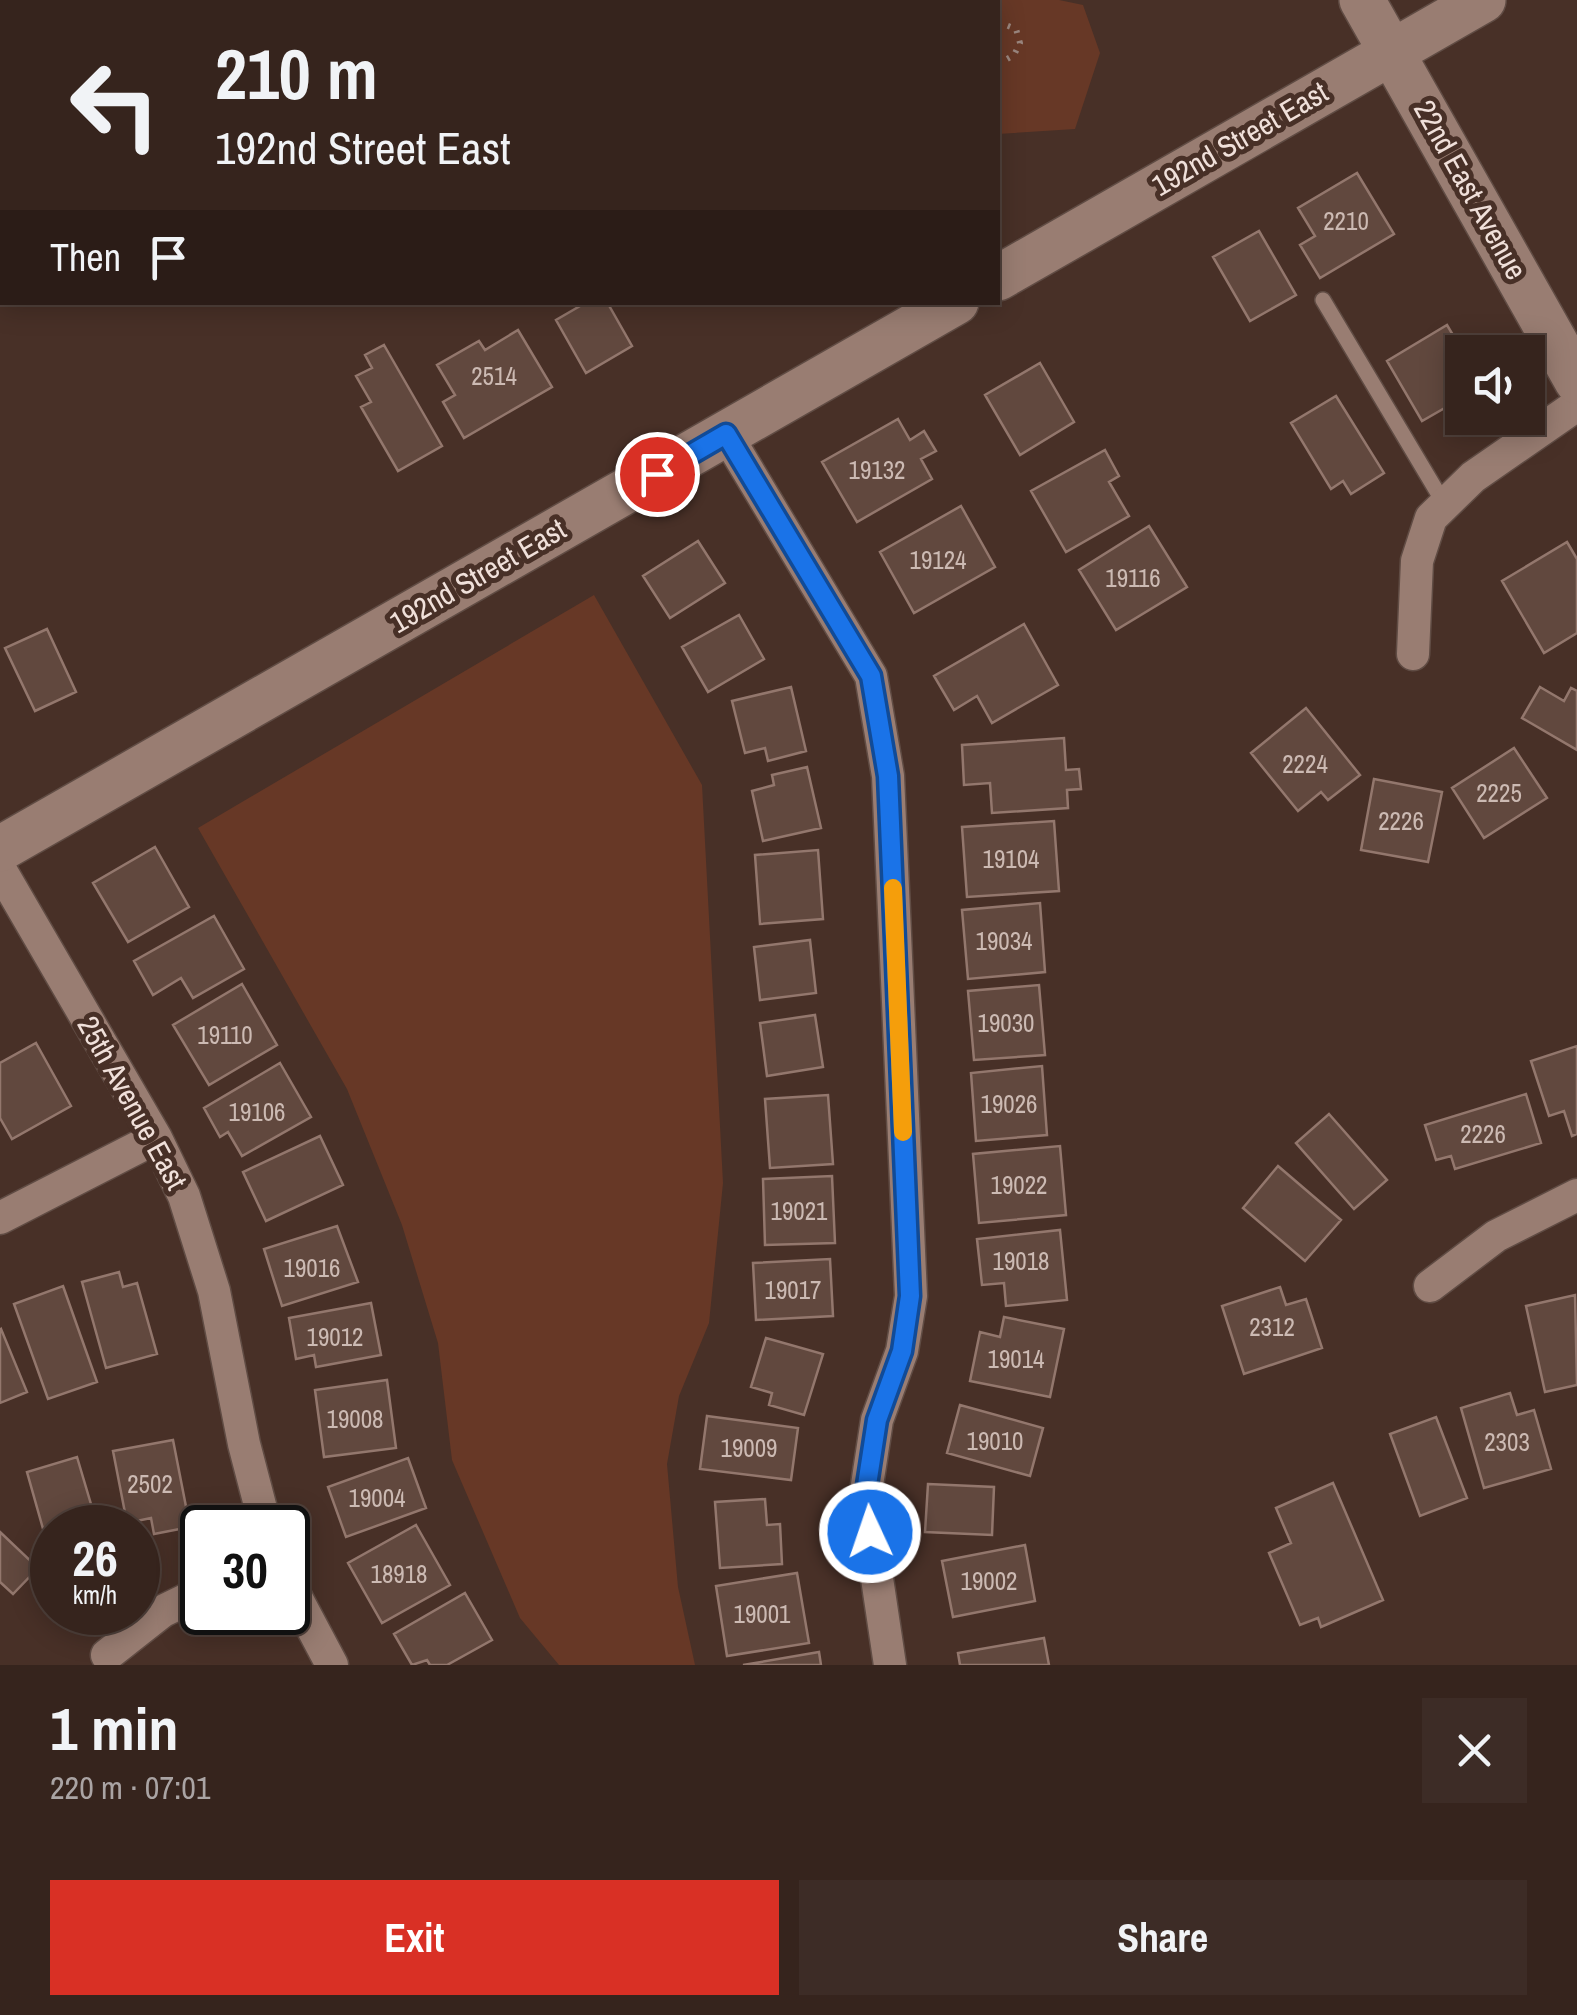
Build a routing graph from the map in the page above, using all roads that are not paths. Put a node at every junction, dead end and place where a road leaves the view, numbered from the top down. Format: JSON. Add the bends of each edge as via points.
{"nodes":[{"id":1,"x":1362,"y":0,"type":"edge"},
{"id":2,"x":1483,"y":0,"type":"edge"},
{"id":3,"x":1393,"y":52,"type":"junction"},
{"id":4,"x":1000,"y":277,"type":"edge"},
{"id":5,"x":1323,"y":300,"type":"dead end"},
{"id":6,"x":951,"y":305,"type":"edge"},
{"id":7,"x":1577,"y":381,"type":"edge"},
{"id":8,"x":1577,"y":405,"type":"edge"},
{"id":9,"x":726,"y":434,"type":"junction"},
{"id":10,"x":1445,"y":504,"type":"junction"},
{"id":11,"x":1414,"y":654,"type":"dead end"},
{"id":12,"x":0,"y":849,"type":"edge"},
{"id":13,"x":0,"y":869,"type":"edge"},
{"id":14,"x":156,"y":1138,"type":"junction"},
{"id":15,"x":1577,"y":1196,"type":"edge"},
{"id":16,"x":0,"y":1218,"type":"edge"},
{"id":17,"x":1430,"y":1286,"type":"dead end"},
{"id":18,"x":260,"y":1505,"type":"edge"},
{"id":19,"x":180,"y":1603,"type":"edge"},
{"id":20,"x":310,"y":1624,"type":"edge"},
{"id":21,"x":108,"y":1654,"type":"dead end"},
{"id":22,"x":332,"y":1665,"type":"edge"},
{"id":23,"x":890,"y":1665,"type":"edge"}],
"edges":[{"from":1,"to":3,"type":"street","name":"22nd East Avenue"},
{"from":2,"to":3,"type":"street","name":"192nd Street East"},
{"from":3,"to":4,"type":"street","name":"192nd Street East"},
{"from":3,"to":7,"type":"street","name":"22nd East Avenue"},
{"from":5,"to":10,"type":"lane"},
{"from":6,"to":9,"type":"street","name":"192nd Street East"},
{"from":8,"to":10,"type":"street"},
{"from":9,"to":12,"type":"street","name":"192nd Street East"},
{"from":9,"to":23,"type":"street","via":[[871,676],[888,776],[910,1296],[902,1351],[877,1420],[865,1498]]},
{"from":10,"to":11,"type":"street","via":[[1432,518],[1417,561]]},
{"from":13,"to":14,"type":"street","name":"25th Avenue East"},
{"from":14,"to":16,"type":"street"},
{"from":14,"to":18,"type":"street","name":"25th Avenue East","via":[[184,1196],[214,1291]]},
{"from":15,"to":17,"type":"street","via":[[1496,1236]]},
{"from":19,"to":21,"type":"street"},
{"from":20,"to":22,"type":"street"}]}
